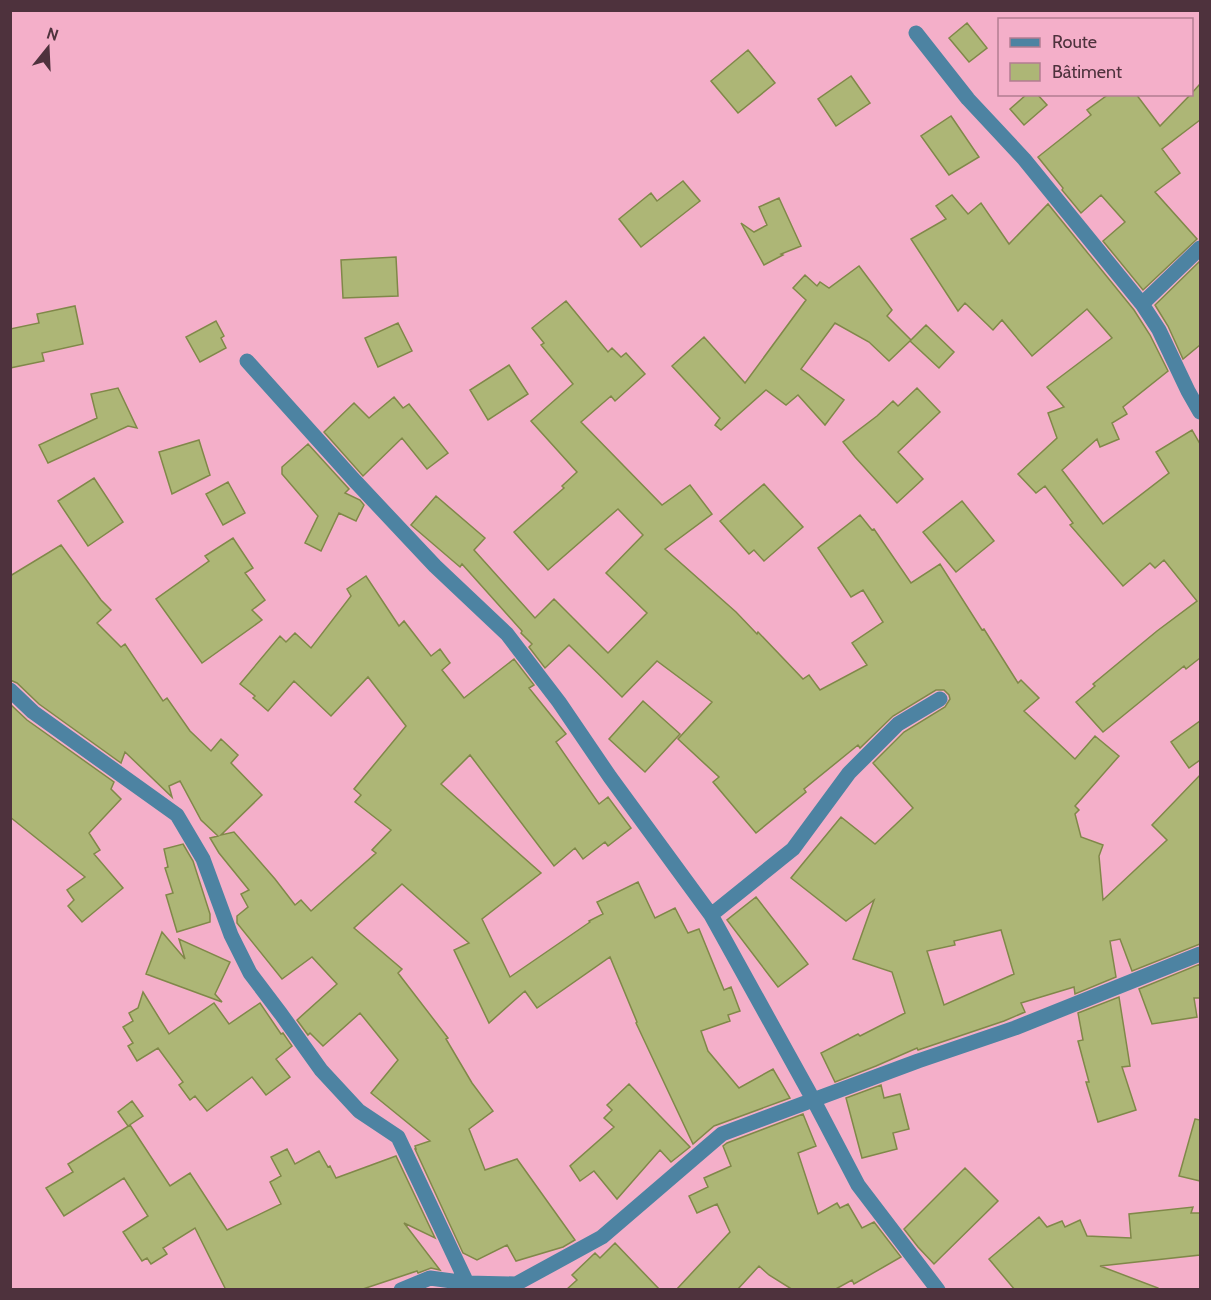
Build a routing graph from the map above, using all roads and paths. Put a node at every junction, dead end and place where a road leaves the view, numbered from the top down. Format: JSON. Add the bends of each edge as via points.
{"nodes":[{"id":1,"x":916,"y":33,"type":"dead end"},
{"id":2,"x":1200,"y":248,"type":"edge"},
{"id":3,"x":1142,"y":304,"type":"junction"},
{"id":4,"x":247,"y":361,"type":"dead end"},
{"id":5,"x":1200,"y":412,"type":"edge"},
{"id":6,"x":10,"y":690,"type":"edge"},
{"id":7,"x":940,"y":699,"type":"dead end"},
{"id":8,"x":711,"y":915,"type":"junction"},
{"id":9,"x":1200,"y":954,"type":"edge"},
{"id":10,"x":814,"y":1101,"type":"junction"},
{"id":11,"x":467,"y":1282,"type":"junction"},
{"id":12,"x":401,"y":1290,"type":"edge"},
{"id":13,"x":938,"y":1290,"type":"edge"}],
"edges":[{"from":1,"to":3,"type":"street"},
{"from":2,"to":3,"type":"street"},
{"from":3,"to":5,"type":"street"},
{"from":4,"to":8,"type":"street","via":[[435,566],[507,633]]},
{"from":6,"to":11,"type":"street","via":[[33,712],[177,815],[203,859],[231,935],[250,973],[321,1070],[359,1111],[398,1137]]},
{"from":7,"to":8,"type":"street","via":[[898,724],[849,773],[793,849]]},
{"from":8,"to":10,"type":"street"},
{"from":9,"to":10,"type":"street","via":[[1015,1028]]},
{"from":10,"to":11,"type":"street","via":[[722,1134],[602,1237],[516,1284]]},
{"from":10,"to":13,"type":"street","via":[[858,1185]]},
{"from":11,"to":12,"type":"street","via":[[430,1278]]}]}
